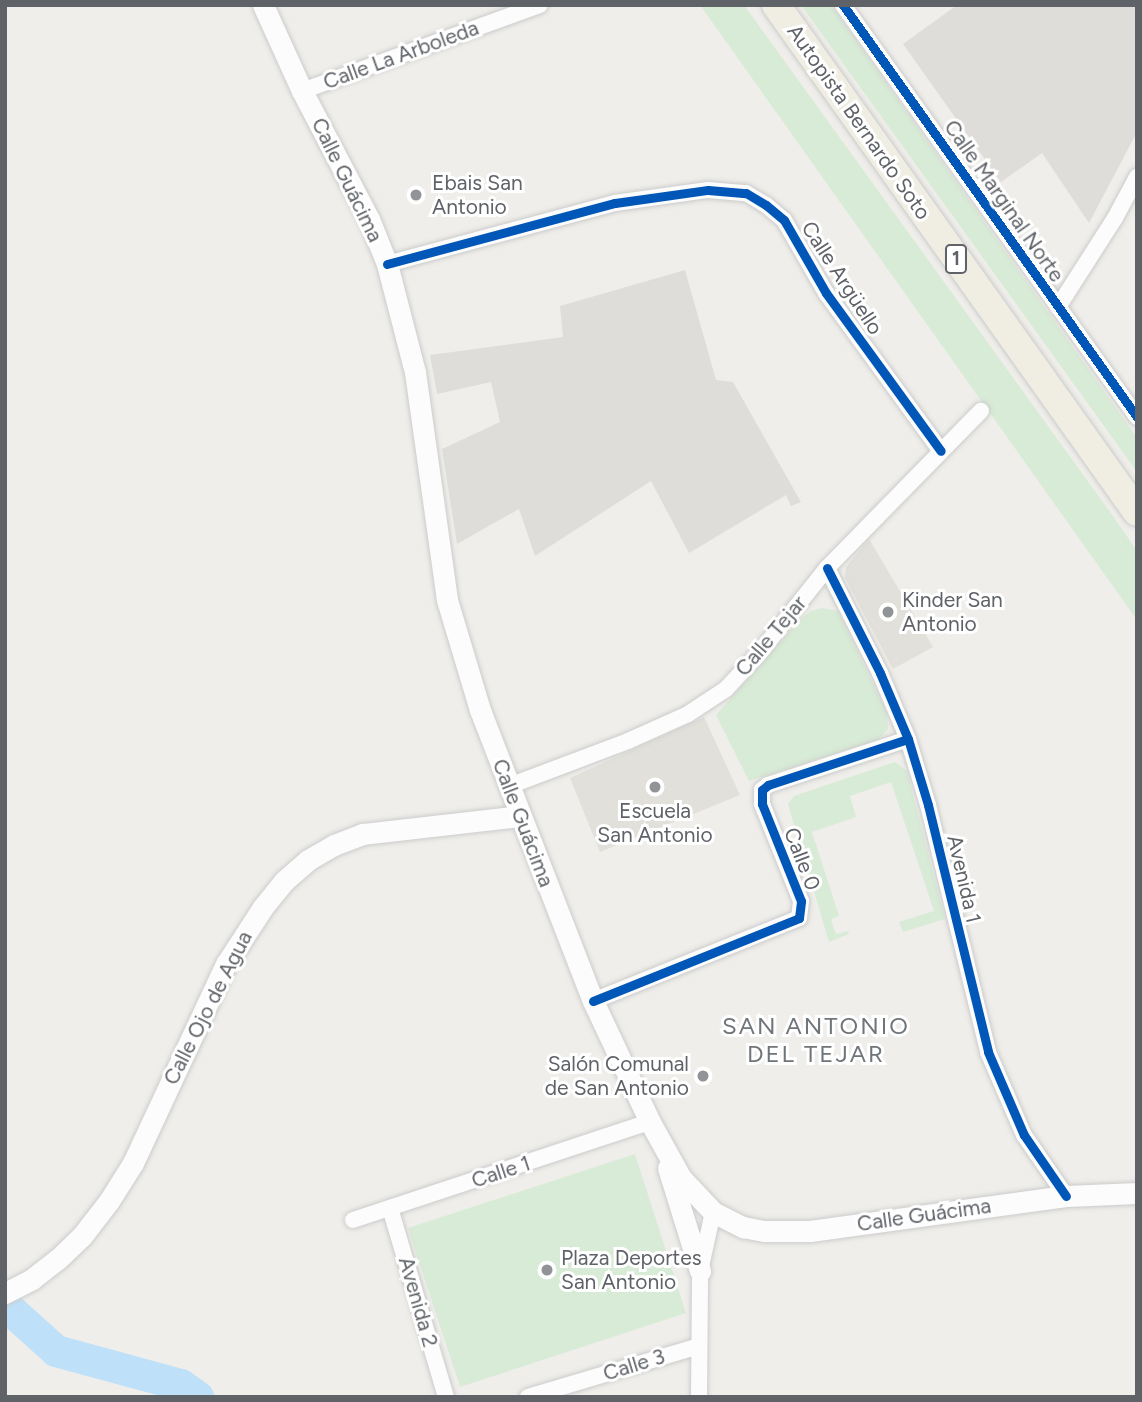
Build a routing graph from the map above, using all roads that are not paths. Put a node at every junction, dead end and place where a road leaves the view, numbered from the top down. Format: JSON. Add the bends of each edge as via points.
{"nodes":[{"id":1,"x":263,"y":5,"type":"edge"},
{"id":2,"x":540,"y":5,"type":"edge"},
{"id":3,"x":776,"y":5,"type":"edge"},
{"id":4,"x":842,"y":5,"type":"edge"},
{"id":5,"x":302,"y":91,"type":"junction"},
{"id":6,"x":1137,"y":177,"type":"edge"},
{"id":7,"x":387,"y":264,"type":"junction"},
{"id":8,"x":1058,"y":307,"type":"junction"},
{"id":9,"x":981,"y":411,"type":"dead end"},
{"id":10,"x":1137,"y":417,"type":"edge"},
{"id":11,"x":941,"y":451,"type":"junction"},
{"id":12,"x":1137,"y":512,"type":"edge"},
{"id":13,"x":827,"y":568,"type":"junction"},
{"id":14,"x":908,"y":739,"type":"junction"},
{"id":15,"x":509,"y":786,"type":"junction"},
{"id":16,"x":520,"y":817,"type":"junction"},
{"id":17,"x":593,"y":1001,"type":"junction"},
{"id":18,"x":650,"y":1122,"type":"junction"},
{"id":19,"x":660,"y":1142,"type":"junction"},
{"id":20,"x":1137,"y":1193,"type":"edge"},
{"id":21,"x":1066,"y":1196,"type":"junction"},
{"id":22,"x":390,"y":1208,"type":"junction"},
{"id":23,"x":713,"y":1212,"type":"junction"},
{"id":24,"x":353,"y":1220,"type":"dead end"},
{"id":25,"x":700,"y":1272,"type":"junction"},
{"id":26,"x":5,"y":1293,"type":"edge"},
{"id":27,"x":699,"y":1346,"type":"junction"},
{"id":28,"x":446,"y":1397,"type":"edge"},
{"id":29,"x":528,"y":1397,"type":"edge"},
{"id":30,"x":699,"y":1397,"type":"edge"}],
"edges":[{"from":1,"to":5,"type":"main road","name":"Calle Guácima"},
{"from":2,"to":5,"type":"street","name":"Calle La Arboleda"},
{"from":3,"to":12,"type":"highway","name":"Autopista Bernardo Soto","number":"1"},
{"from":4,"to":8,"type":"street","name":"Calle Marginal Norte"},
{"from":5,"to":7,"type":"main road","name":"Calle Guácima","via":[[369,219]]},
{"from":6,"to":8,"type":"street"},
{"from":7,"to":11,"type":"street","name":"Calle Argüello","via":[[615,203],[708,190],[746,193],[784,220],[827,293]]},
{"from":7,"to":15,"type":"main road","name":"Calle Guácima","via":[[415,372],[447,600],[469,679]]},
{"from":8,"to":10,"type":"street","name":"Calle Marginal Norte"},
{"from":9,"to":11,"type":"street","name":"Calle Tejar"},
{"from":11,"to":13,"type":"street","name":"Calle Tejar"},
{"from":13,"to":14,"type":"street","name":"Avenida 1","via":[[876,663]]},
{"from":13,"to":15,"type":"street","name":"Calle Tejar","via":[[761,651],[711,701],[628,741]]},
{"from":14,"to":17,"type":"street","name":"Calle 0","via":[[762,790],[762,804],[801,901],[799,918]]},
{"from":14,"to":21,"type":"street","name":"Avenida 1","via":[[988,1052],[1024,1135]]},
{"from":15,"to":16,"type":"main road","name":"Calle Guácima"},
{"from":16,"to":17,"type":"main road","name":"Calle Guácima"},
{"from":16,"to":26,"type":"main road","name":"Calle Ojo de Agua","via":[[363,834],[317,855],[284,881],[226,964],[133,1163],[109,1201],[82,1236],[32,1279]]},
{"from":17,"to":18,"type":"main road","name":"Calle Guácima"},
{"from":18,"to":19,"type":"main road","name":"Calle Guácima"},
{"from":18,"to":22,"type":"street","name":"Calle 1"},
{"from":19,"to":23,"type":"main road","name":"Calle Guácima","via":[[681,1178]]},
{"from":19,"to":25,"type":"main road"},
{"from":20,"to":21,"type":"main road","name":"Calle Guácima"},
{"from":21,"to":23,"type":"main road","name":"Calle Guácima","via":[[810,1231],[743,1227]]},
{"from":22,"to":24,"type":"street","name":"Calle 1"},
{"from":22,"to":28,"type":"street","name":"Avenida 2"},
{"from":23,"to":25,"type":"street"},
{"from":25,"to":27,"type":"street"},
{"from":27,"to":29,"type":"street","name":"Calle 3"},
{"from":27,"to":30,"type":"street"}]}
